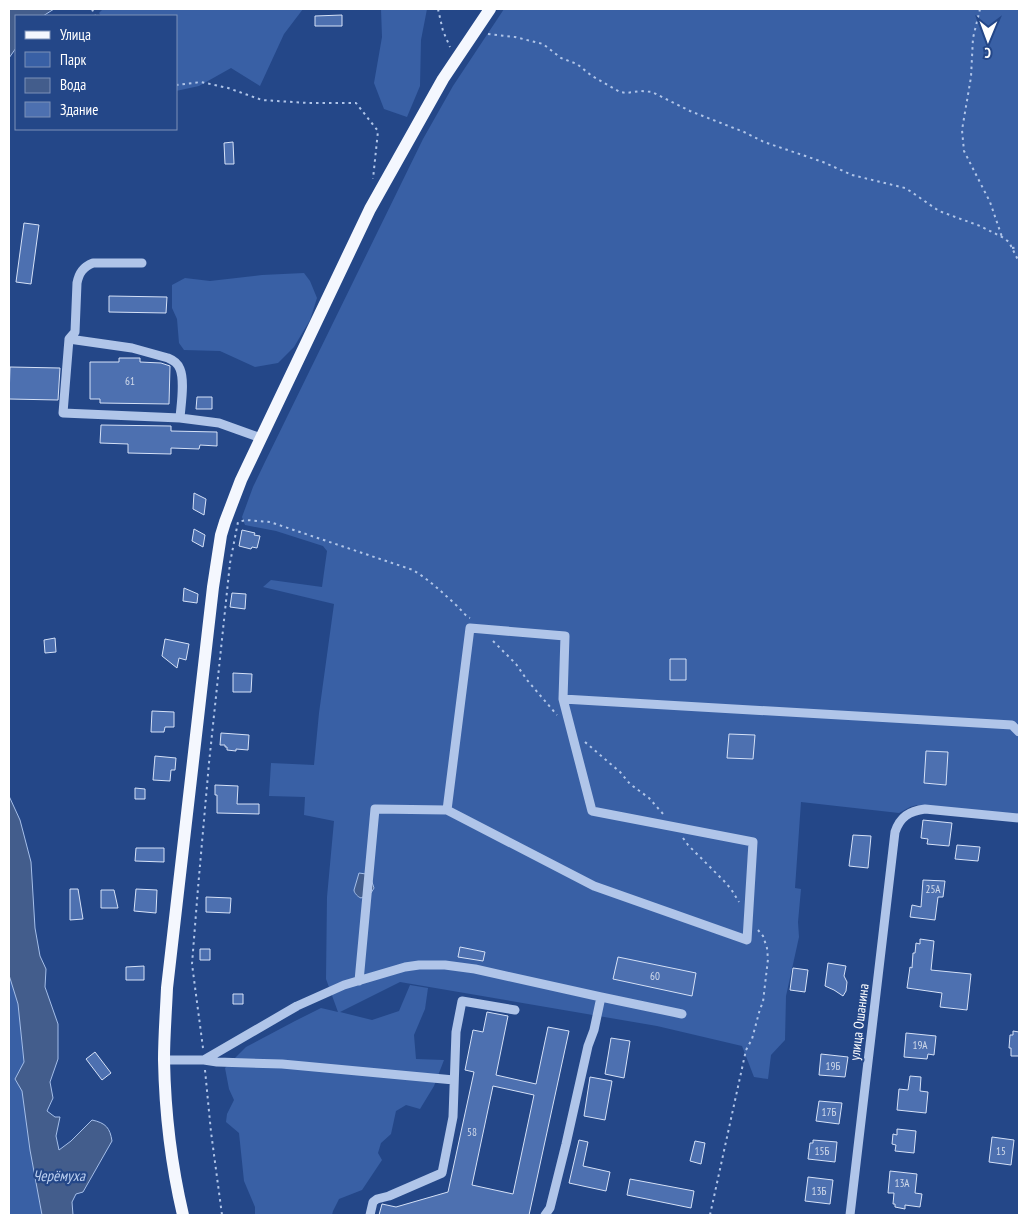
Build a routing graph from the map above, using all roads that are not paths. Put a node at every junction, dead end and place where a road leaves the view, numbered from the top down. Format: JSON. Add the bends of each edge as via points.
{"nodes":[{"id":1,"x":490,"y":9,"type":"edge"},
{"id":2,"x":142,"y":263,"type":"dead end"},
{"id":3,"x":69,"y":340,"type":"junction"},
{"id":4,"x":180,"y":418,"type":"junction"},
{"id":5,"x":261,"y":438,"type":"junction"},
{"id":6,"x":563,"y":699,"type":"junction"},
{"id":7,"x":1019,"y":732,"type":"edge"},
{"id":8,"x":447,"y":810,"type":"junction"},
{"id":9,"x":1019,"y":818,"type":"edge"},
{"id":10,"x":359,"y":981,"type":"junction"},
{"id":11,"x":600,"y":997,"type":"junction"},
{"id":12,"x":515,"y":1010,"type":"dead end"},
{"id":13,"x":682,"y":1014,"type":"dead end"},
{"id":14,"x":164,"y":1060,"type":"junction"},
{"id":15,"x":204,"y":1060,"type":"junction"},
{"id":16,"x":454,"y":1080,"type":"junction"},
{"id":17,"x":182,"y":1215,"type":"edge"},
{"id":18,"x":370,"y":1215,"type":"edge"},
{"id":19,"x":545,"y":1215,"type":"edge"},
{"id":20,"x":850,"y":1215,"type":"edge"}],
"edges":[{"from":1,"to":5,"type":"main road","via":[[443,80],[370,209]]},
{"from":2,"to":3,"type":"street","via":[[100,262],[86,266],[78,276],[75,332]]},
{"from":3,"to":4,"type":"street","via":[[132,348],[173,360],[181,377]]},
{"from":3,"to":4,"type":"street","via":[[63,413]]},
{"from":4,"to":5,"type":"street","via":[[219,424]]},
{"from":5,"to":14,"type":"main road","via":[[225,522],[213,586],[167,988]]},
{"from":6,"to":7,"type":"street","via":[[1012,725]]},
{"from":6,"to":8,"type":"street","via":[[565,636],[470,628]]},
{"from":6,"to":8,"type":"street","via":[[592,811],[753,842],[747,940],[594,886]]},
{"from":8,"to":10,"type":"street","via":[[375,809]]},
{"from":9,"to":20,"type":"street","name":"улица Ошанина","via":[[918,810],[901,820],[896,832]]},
{"from":10,"to":11,"type":"street","via":[[419,965],[445,965]]},
{"from":10,"to":15,"type":"street","via":[[297,1006]]},
{"from":11,"to":13,"type":"street"},
{"from":11,"to":19,"type":"street","via":[[550,1208]]},
{"from":12,"to":16,"type":"street","via":[[462,1001],[456,1028]]},
{"from":14,"to":15,"type":"street"},
{"from":14,"to":17,"type":"main road","via":[[172,1160]]},
{"from":15,"to":16,"type":"street"},
{"from":16,"to":18,"type":"street","via":[[453,1124],[442,1173],[377,1199]]}]}
